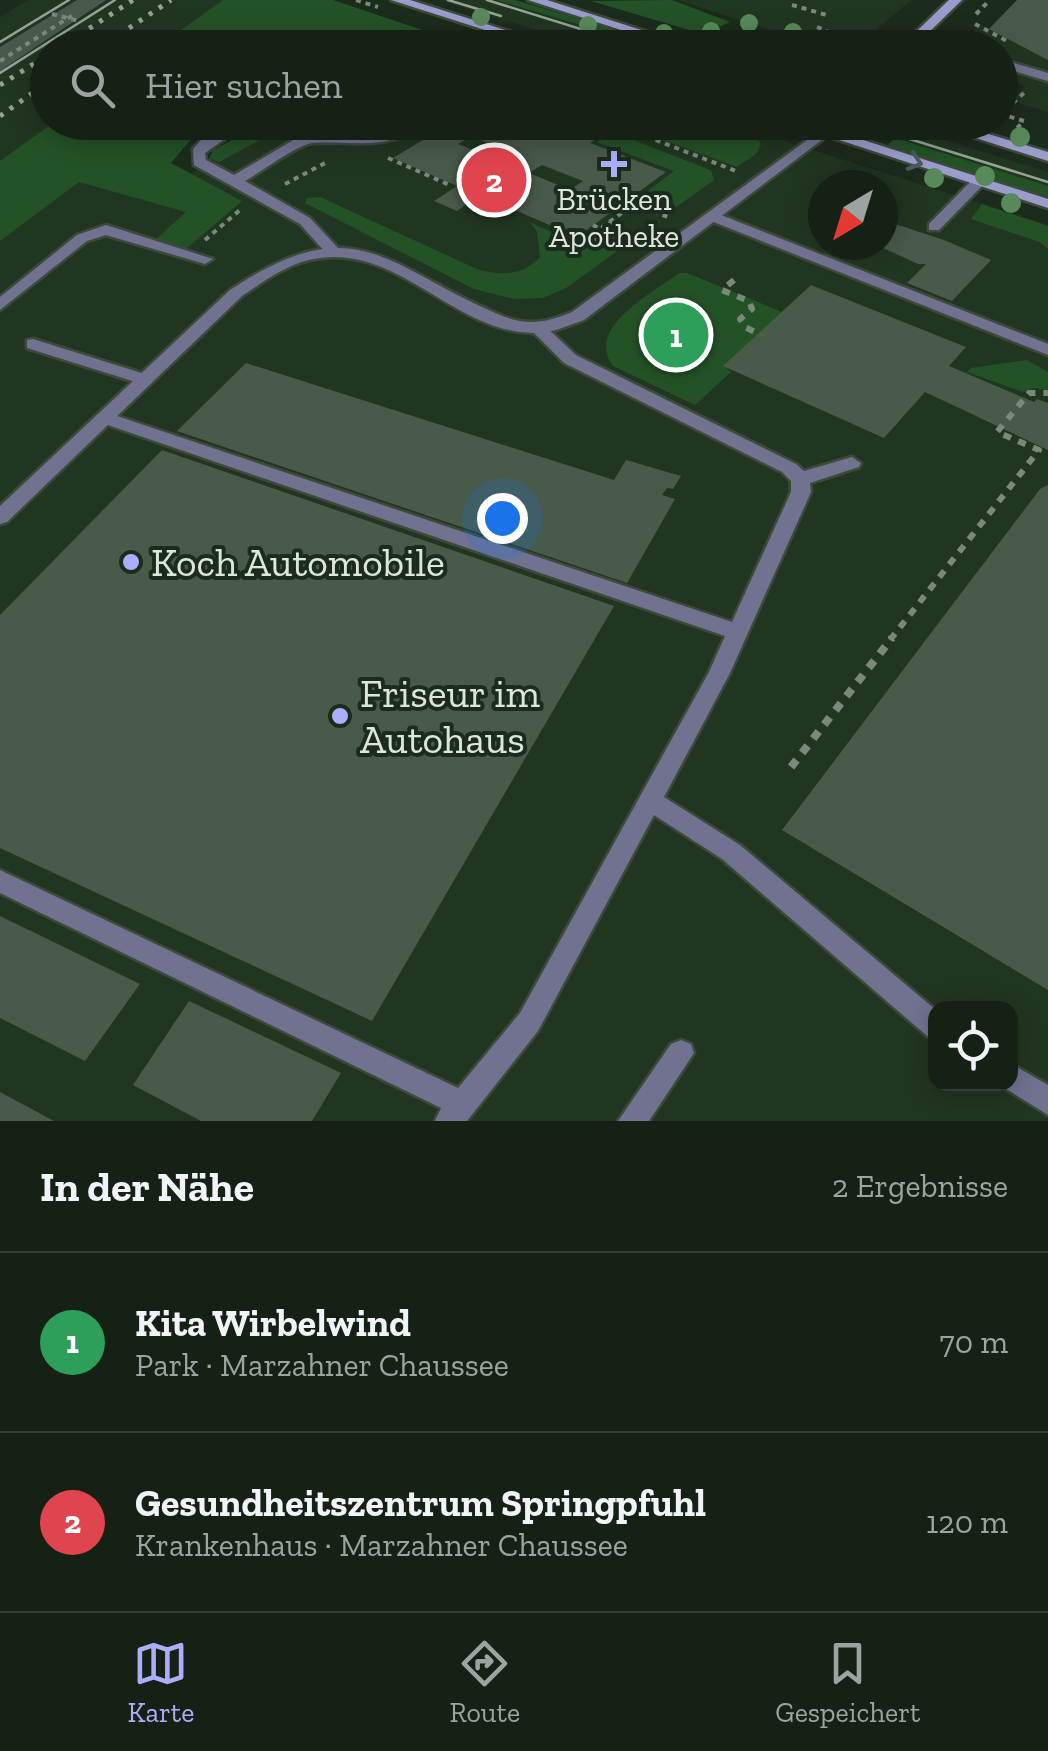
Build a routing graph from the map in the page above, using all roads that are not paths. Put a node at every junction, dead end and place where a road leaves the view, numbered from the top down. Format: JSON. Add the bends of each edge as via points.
{"nodes":[{"id":1,"x":397,"y":0,"type":"edge"},
{"id":2,"x":534,"y":0,"type":"edge"},
{"id":3,"x":956,"y":0,"type":"edge"},
{"id":4,"x":496,"y":30,"type":"edge"},
{"id":5,"x":633,"y":30,"type":"edge"},
{"id":6,"x":924,"y":30,"type":"edge"},
{"id":7,"x":1018,"y":69,"type":"edge"},
{"id":8,"x":1048,"y":77,"type":"edge"},
{"id":9,"x":211,"y":140,"type":"edge"},
{"id":10,"x":316,"y":140,"type":"edge"},
{"id":11,"x":812,"y":140,"type":"edge"},
{"id":12,"x":861,"y":140,"type":"edge"},
{"id":13,"x":992,"y":140,"type":"edge"},
{"id":14,"x":309,"y":141,"type":"joint"},
{"id":15,"x":1048,"y":157,"type":"edge"},
{"id":16,"x":233,"y":182,"type":"junction"},
{"id":17,"x":978,"y":182,"type":"junction"},
{"id":18,"x":1048,"y":204,"type":"edge"},
{"id":19,"x":711,"y":216,"type":"junction"},
{"id":20,"x":934,"y":227,"type":"dead end"},
{"id":21,"x":332,"y":250,"type":"junction"},
{"id":22,"x":201,"y":253,"type":"road end"},
{"id":23,"x":0,"y":305,"type":"edge"},
{"id":24,"x":538,"y":329,"type":"junction"},
{"id":25,"x":34,"y":344,"type":"dead end"},
{"id":26,"x":1048,"y":350,"type":"edge"},
{"id":27,"x":145,"y":380,"type":"junction"},
{"id":28,"x":104,"y":418,"type":"junction"},
{"id":29,"x":852,"y":463,"type":"dead end"},
{"id":30,"x":800,"y":478,"type":"junction"},
{"id":31,"x":0,"y":517,"type":"edge"},
{"id":32,"x":738,"y":632,"type":"junction"},
{"id":33,"x":648,"y":800,"type":"junction"},
{"id":34,"x":0,"y":882,"type":"edge"},
{"id":35,"x":928,"y":1020,"type":"edge"},
{"id":36,"x":682,"y":1053,"type":"dead end"},
{"id":37,"x":1018,"y":1081,"type":"edge"},
{"id":38,"x":1048,"y":1101,"type":"edge"},
{"id":39,"x":456,"y":1112,"type":"edge"},
{"id":40,"x":632,"y":1121,"type":"edge"}],
"edges":[{"from":1,"to":4,"type":"main road"},
{"from":2,"to":5,"type":"main road"},
{"from":3,"to":6,"type":"main road"},
{"from":7,"to":8,"type":"street"},
{"from":9,"to":16,"type":"street","via":[[198,152],[199,162]]},
{"from":10,"to":14,"type":"street"},
{"from":11,"to":19,"type":"street"},
{"from":12,"to":17,"type":"main road","one_way":true},
{"from":13,"to":15,"type":"main road"},
{"from":14,"to":16,"type":"street"},
{"from":16,"to":21,"type":"street","via":[[305,220]]},
{"from":17,"to":18,"type":"main road"},
{"from":17,"to":20,"type":"street"},
{"from":19,"to":24,"type":"street","via":[[578,316]]},
{"from":19,"to":26,"type":"street"},
{"from":21,"to":24,"type":"street","via":[[375,256],[497,321]]},
{"from":21,"to":27,"type":"street","via":[[297,257],[250,282]]},
{"from":22,"to":23,"type":"street","via":[[106,230],[82,238]]},
{"from":24,"to":30,"type":"street","via":[[570,359]]},
{"from":25,"to":27,"type":"street"},
{"from":27,"to":28,"type":"street"},
{"from":28,"to":31,"type":"street"},
{"from":28,"to":32,"type":"street"},
{"from":29,"to":30,"type":"street"},
{"from":30,"to":32,"type":"street","via":[[801,492]]},
{"from":32,"to":33,"type":"street"},
{"from":33,"to":35,"type":"street","via":[[731,852]]},
{"from":33,"to":39,"type":"street","via":[[529,1022]]},
{"from":34,"to":39,"type":"street"},
{"from":36,"to":40,"type":"street"},
{"from":37,"to":38,"type":"street"}]}
